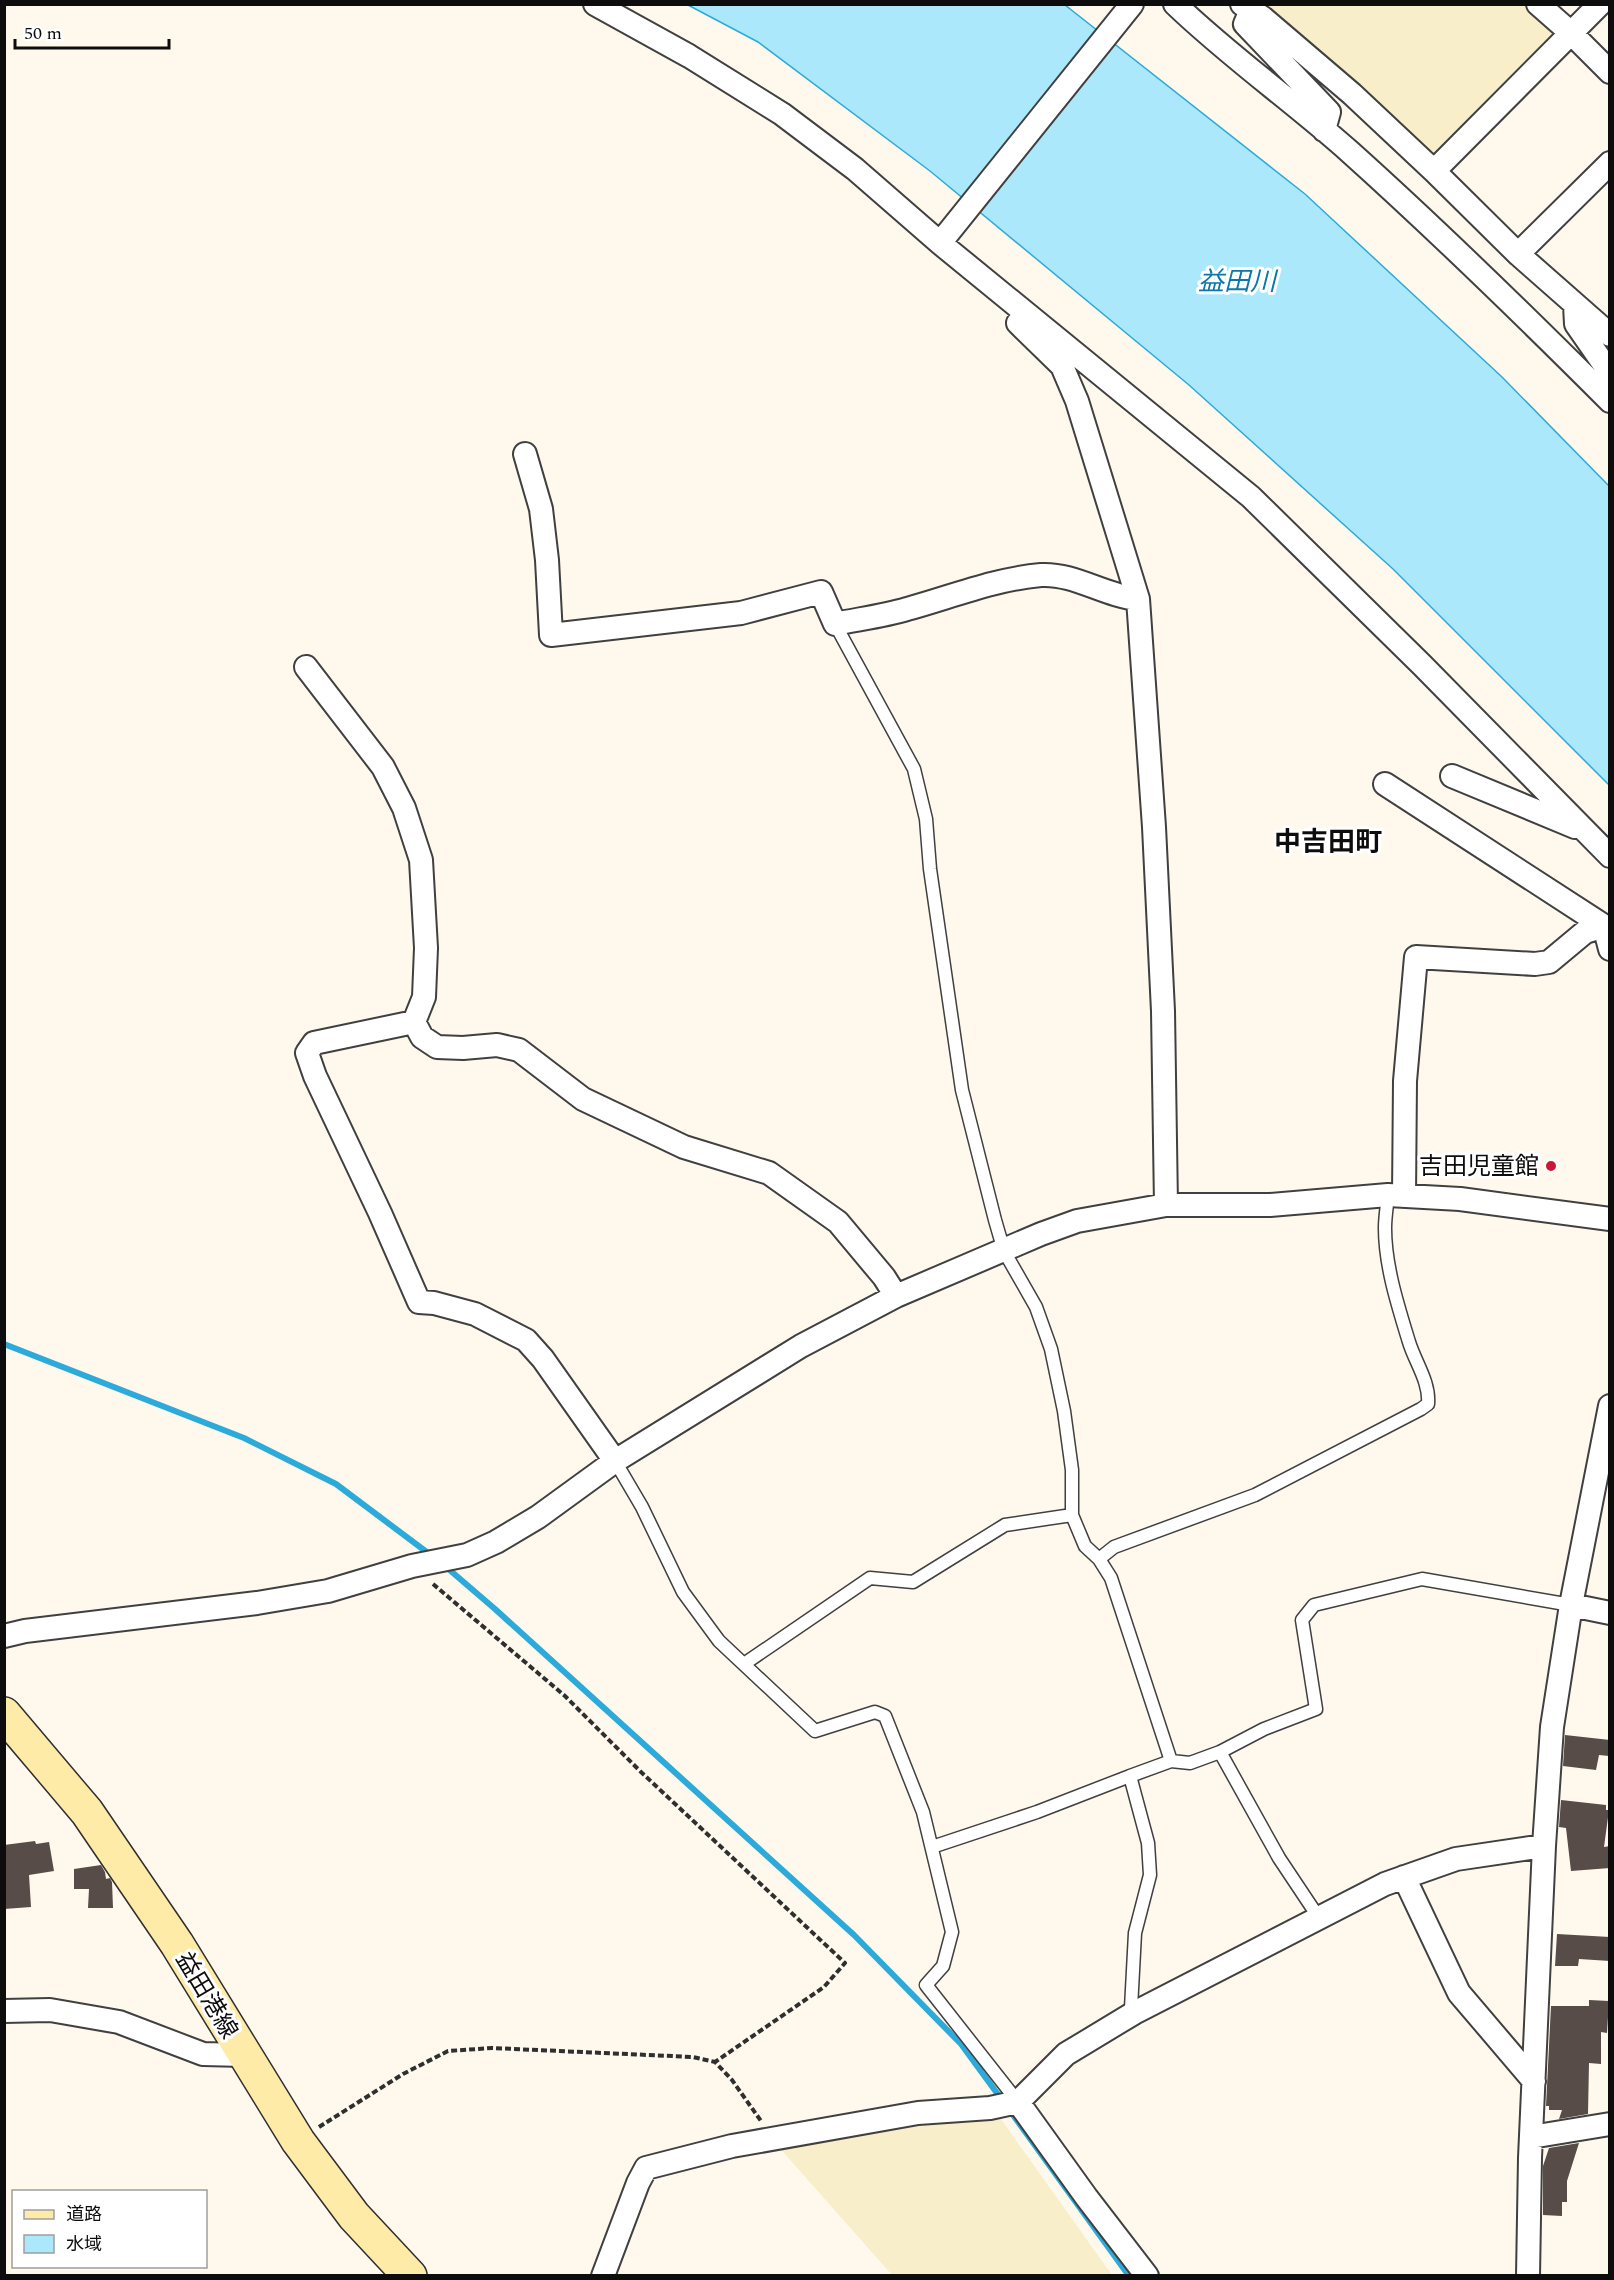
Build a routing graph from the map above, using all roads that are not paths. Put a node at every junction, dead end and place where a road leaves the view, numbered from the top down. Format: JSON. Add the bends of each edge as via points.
{"nodes":[{"id":1,"x":595,"y":4,"type":"edge"},
{"id":2,"x":1175,"y":4,"type":"edge"},
{"id":3,"x":1538,"y":4,"type":"edge"},
{"id":4,"x":1600,"y":4,"type":"edge"},
{"id":5,"x":1131,"y":5,"type":"edge"},
{"id":6,"x":1246,"y":7,"type":"edge"},
{"id":7,"x":1571,"y":33,"type":"junction"},
{"id":8,"x":1610,"y":72,"type":"edge"},
{"id":9,"x":1324,"y":130,"type":"junction"},
{"id":10,"x":1610,"y":163,"type":"edge"},
{"id":11,"x":1434,"y":171,"type":"junction"},
{"id":12,"x":945,"y":237,"type":"junction"},
{"id":13,"x":1518,"y":254,"type":"junction"},
{"id":14,"x":983,"y":277,"type":"junction"},
{"id":15,"x":1575,"y":305,"type":"junction"},
{"id":16,"x":1610,"y":335,"type":"edge"},
{"id":17,"x":1610,"y":373,"type":"edge"},
{"id":18,"x":1610,"y":401,"type":"edge"},
{"id":19,"x":525,"y":454,"type":"dead end"},
{"id":20,"x":1138,"y":598,"type":"junction"},
{"id":21,"x":835,"y":624,"type":"junction"},
{"id":22,"x":306,"y":667,"type":"dead end"},
{"id":23,"x":1452,"y":776,"type":"dead end"},
{"id":24,"x":1385,"y":784,"type":"dead end"},
{"id":25,"x":1586,"y":832,"type":"junction"},
{"id":26,"x":1610,"y":856,"type":"edge"},
{"id":27,"x":1604,"y":926,"type":"junction"},
{"id":28,"x":1610,"y":949,"type":"edge"},
{"id":29,"x":414,"y":1022,"type":"junction"},
{"id":30,"x":1396,"y":1196,"type":"junction"},
{"id":31,"x":1166,"y":1205,"type":"junction"},
{"id":32,"x":1610,"y":1219,"type":"edge"},
{"id":33,"x":1004,"y":1251,"type":"junction"},
{"id":34,"x":896,"y":1296,"type":"junction"},
{"id":35,"x":1610,"y":1406,"type":"edge"},
{"id":36,"x":615,"y":1461,"type":"junction"},
{"id":37,"x":1072,"y":1515,"type":"junction"},
{"id":38,"x":1099,"y":1559,"type":"junction"},
{"id":39,"x":1572,"y":1605,"type":"junction"},
{"id":40,"x":1610,"y":1613,"type":"edge"},
{"id":41,"x":4,"y":1636,"type":"edge"},
{"id":42,"x":744,"y":1664,"type":"junction"},
{"id":43,"x":4,"y":1714,"type":"edge"},
{"id":44,"x":1220,"y":1752,"type":"junction"},
{"id":45,"x":1171,"y":1761,"type":"junction"},
{"id":46,"x":1130,"y":1776,"type":"junction"},
{"id":47,"x":1544,"y":1846,"type":"junction"},
{"id":48,"x":932,"y":1848,"type":"junction"},
{"id":49,"x":1404,"y":1877,"type":"junction"},
{"id":50,"x":1319,"y":1918,"type":"junction"},
{"id":51,"x":4,"y":2011,"type":"edge"},
{"id":52,"x":1134,"y":2013,"type":"junction"},
{"id":53,"x":244,"y":2055,"type":"junction"},
{"id":54,"x":1534,"y":2081,"type":"junction"},
{"id":55,"x":1018,"y":2102,"type":"junction"},
{"id":56,"x":1610,"y":2124,"type":"edge"},
{"id":57,"x":1531,"y":2137,"type":"junction"},
{"id":58,"x":410,"y":2276,"type":"edge"},
{"id":59,"x":603,"y":2276,"type":"edge"},
{"id":60,"x":1147,"y":2276,"type":"edge"},
{"id":61,"x":1528,"y":2276,"type":"edge"}],
"edges":[{"from":1,"to":12,"type":"street","via":[[782,114]]},
{"from":2,"to":9,"type":"street"},
{"from":3,"to":7,"type":"street"},
{"from":4,"to":7,"type":"street"},
{"from":5,"to":12,"type":"street"},
{"from":6,"to":9,"type":"street","via":[[1245,24],[1329,112]]},
{"from":6,"to":11,"type":"street","via":[[1352,94]]},
{"from":7,"to":8,"type":"street"},
{"from":7,"to":11,"type":"street"},
{"from":9,"to":18,"type":"street","via":[[1491,283]]},
{"from":10,"to":13,"type":"street"},
{"from":11,"to":13,"type":"street"},
{"from":12,"to":14,"type":"street"},
{"from":13,"to":15,"type":"street"},
{"from":14,"to":20,"type":"street","via":[[991,297],[1062,366],[1077,401]]},
{"from":14,"to":25,"type":"street","via":[[1251,497]]},
{"from":15,"to":16,"type":"street"},
{"from":15,"to":17,"type":"street","via":[[1576,324]]},
{"from":19,"to":21,"type":"street","via":[[541,509],[551,635],[741,613],[821,592]]},
{"from":20,"to":21,"type":"street","via":[[1122,597],[1061,576],[1041,575]]},
{"from":20,"to":31,"type":"street","via":[[1162,988]]},
{"from":21,"to":33,"type":"lane","via":[[914,769],[926,819],[962,1090]]},
{"from":22,"to":29,"type":"street","via":[[383,767],[404,808],[421,860],[426,948],[424,997]]},
{"from":23,"to":25,"type":"street"},
{"from":24,"to":27,"type":"street"},
{"from":25,"to":26,"type":"street"},
{"from":27,"to":28,"type":"street"},
{"from":27,"to":30,"type":"street","via":[[1585,932],[1549,962],[1416,957]]},
{"from":29,"to":34,"type":"street","via":[[422,1037],[437,1047],[497,1045],[519,1050],[583,1100],[684,1147],[769,1173],[838,1222]]},
{"from":29,"to":36,"type":"street","via":[[314,1042],[307,1053],[419,1302],[475,1314],[526,1340]]},
{"from":30,"to":31,"type":"street","via":[[1270,1205]]},
{"from":30,"to":32,"type":"street","via":[[1460,1199]]},
{"from":30,"to":38,"type":"lane","via":[[1385,1230],[1388,1261],[1406,1333],[1429,1392],[1428,1404],[1255,1495],[1114,1547]]},
{"from":31,"to":33,"type":"street","via":[[1077,1221]]},
{"from":33,"to":34,"type":"street"},
{"from":33,"to":37,"type":"lane","via":[[1036,1307],[1051,1350],[1072,1470]]},
{"from":34,"to":36,"type":"street","via":[[801,1346]]},
{"from":35,"to":39,"type":"street"},
{"from":36,"to":41,"type":"street","via":[[538,1518],[466,1556],[412,1566],[328,1591]]},
{"from":36,"to":42,"type":"lane","via":[[684,1592],[719,1641]]},
{"from":37,"to":38,"type":"lane","via":[[1084,1546]]},
{"from":37,"to":42,"type":"lane","via":[[1005,1525],[913,1582],[870,1578]]},
{"from":38,"to":45,"type":"lane","via":[[1111,1578]]},
{"from":39,"to":40,"type":"street"},
{"from":39,"to":44,"type":"lane","via":[[1422,1579],[1314,1605],[1302,1620],[1316,1709]]},
{"from":39,"to":47,"type":"street","via":[[1552,1727]]},
{"from":42,"to":48,"type":"lane","via":[[815,1731],[875,1712],[885,1716],[923,1812]]},
{"from":43,"to":53,"type":"main road","name":"益田港線","via":[[87,1812],[177,1944]]},
{"from":44,"to":45,"type":"lane","via":[[1190,1763]]},
{"from":44,"to":50,"type":"lane","via":[[1279,1858]]},
{"from":45,"to":46,"type":"lane"},
{"from":46,"to":48,"type":"lane"},
{"from":46,"to":52,"type":"lane","via":[[1148,1843],[1150,1875],[1135,1933],[1131,2007]]},
{"from":47,"to":49,"type":"street","via":[[1456,1859]]},
{"from":47,"to":54,"type":"street"},
{"from":48,"to":55,"type":"lane","via":[[952,1932],[943,1966],[926,1985]]},
{"from":49,"to":50,"type":"street"},
{"from":49,"to":54,"type":"street","via":[[1459,1993]]},
{"from":50,"to":52,"type":"street"},
{"from":51,"to":53,"type":"street","via":[[50,2010],[119,2022],[203,2054]]},
{"from":52,"to":55,"type":"street","via":[[1066,2054]]},
{"from":53,"to":58,"type":"main road","name":"益田港線","via":[[298,2141],[354,2216]]},
{"from":54,"to":57,"type":"street"},
{"from":55,"to":59,"type":"street","via":[[918,2113],[732,2146],[646,2168]]},
{"from":55,"to":60,"type":"street"},
{"from":56,"to":57,"type":"street"},
{"from":57,"to":61,"type":"street"}]}
